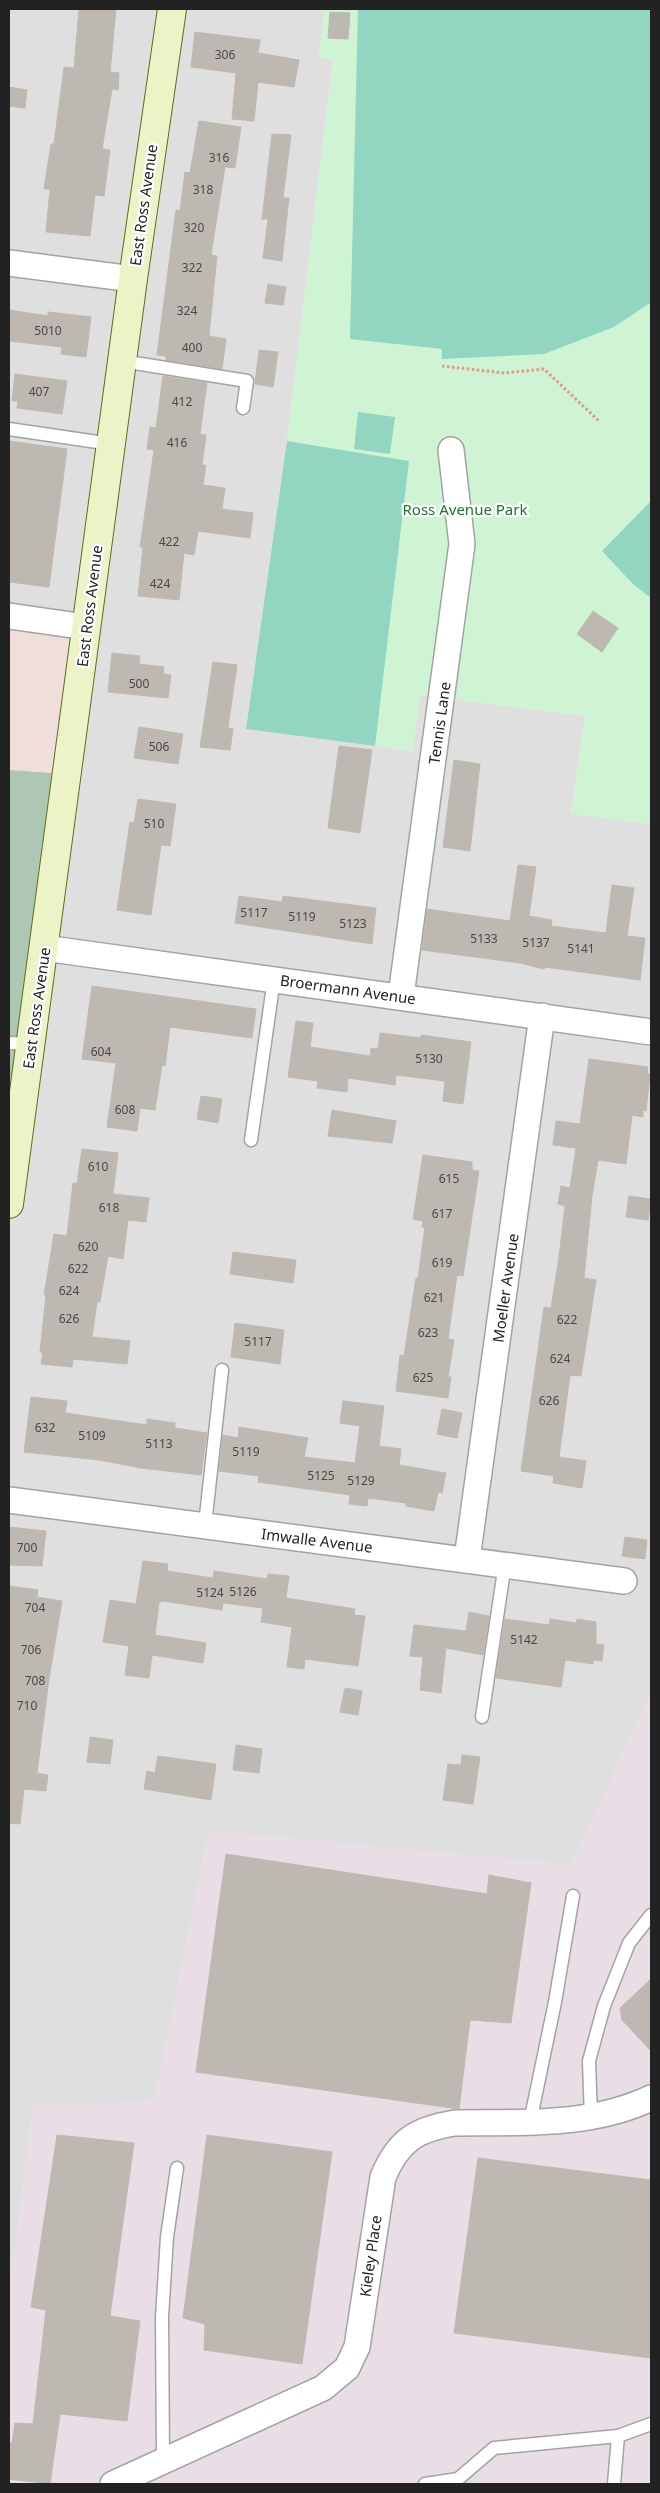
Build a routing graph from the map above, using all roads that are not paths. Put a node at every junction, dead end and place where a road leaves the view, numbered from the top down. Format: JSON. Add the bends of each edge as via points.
{"nodes":[{"id":1,"x":172,"y":9,"type":"edge"},
{"id":2,"x":9,"y":263,"type":"edge"},
{"id":3,"x":133,"y":279,"type":"junction"},
{"id":4,"x":122,"y":361,"type":"junction"},
{"id":5,"x":243,"y":408,"type":"dead end"},
{"id":6,"x":9,"y":429,"type":"edge"},
{"id":7,"x":111,"y":444,"type":"junction"},
{"id":8,"x":451,"y":450,"type":"dead end"},
{"id":9,"x":9,"y":616,"type":"edge"},
{"id":10,"x":86,"y":627,"type":"junction"},
{"id":11,"x":44,"y":948,"type":"junction"},
{"id":12,"x":274,"y":979,"type":"junction"},
{"id":13,"x":401,"y":996,"type":"junction"},
{"id":14,"x":542,"y":1016,"type":"junction"},
{"id":15,"x":651,"y":1032,"type":"edge"},
{"id":16,"x":20,"y":1043,"type":"edge"},
{"id":17,"x":251,"y":1140,"type":"dead end"},
{"id":18,"x":9,"y":1204,"type":"edge"},
{"id":19,"x":222,"y":1370,"type":"dead end"},
{"id":20,"x":9,"y":1500,"type":"edge"},
{"id":21,"x":205,"y":1525,"type":"junction"},
{"id":22,"x":468,"y":1559,"type":"junction"},
{"id":23,"x":505,"y":1564,"type":"junction"},
{"id":24,"x":624,"y":1581,"type":"dead end"},
{"id":25,"x":482,"y":1717,"type":"dead end"},
{"id":26,"x":574,"y":1896,"type":"dead end"},
{"id":27,"x":651,"y":1915,"type":"edge"},
{"id":28,"x":651,"y":2098,"type":"edge"},
{"id":29,"x":590,"y":2118,"type":"junction"},
{"id":30,"x":530,"y":2122,"type":"junction"},
{"id":31,"x":177,"y":2168,"type":"dead end"},
{"id":32,"x":651,"y":2424,"type":"edge"},
{"id":33,"x":618,"y":2436,"type":"junction"},
{"id":34,"x":164,"y":2461,"type":"junction"},
{"id":35,"x":113,"y":2484,"type":"edge"},
{"id":36,"x":425,"y":2484,"type":"edge"},
{"id":37,"x":614,"y":2484,"type":"edge"}],
"edges":[{"from":1,"to":3,"type":"street","name":"East Ross Avenue"},
{"from":2,"to":3,"type":"street"},
{"from":3,"to":4,"type":"street","name":"East Ross Avenue"},
{"from":4,"to":5,"type":"lane","via":[[247,381]]},
{"from":4,"to":7,"type":"street","name":"East Ross Avenue"},
{"from":6,"to":7,"type":"lane"},
{"from":7,"to":10,"type":"street","name":"East Ross Avenue"},
{"from":8,"to":13,"type":"street","name":"Tennis Lane","via":[[462,544]]},
{"from":9,"to":10,"type":"street"},
{"from":10,"to":11,"type":"street","name":"East Ross Avenue"},
{"from":11,"to":12,"type":"street","name":"Broermann Avenue"},
{"from":11,"to":16,"type":"street","name":"East Ross Avenue"},
{"from":12,"to":13,"type":"street","name":"Broermann Avenue"},
{"from":12,"to":17,"type":"lane"},
{"from":13,"to":14,"type":"street","name":"Broermann Avenue"},
{"from":14,"to":15,"type":"street","name":"Broermann Avenue"},
{"from":14,"to":22,"type":"street","name":"Moeller Avenue"},
{"from":16,"to":18,"type":"street","name":"East Ross Avenue"},
{"from":19,"to":21,"type":"lane"},
{"from":20,"to":21,"type":"street","name":"Imwalle Avenue"},
{"from":21,"to":22,"type":"street","name":"Imwalle Avenue"},
{"from":22,"to":23,"type":"street","name":"Imwalle Avenue"},
{"from":23,"to":24,"type":"street","name":"Imwalle Avenue"},
{"from":23,"to":25,"type":"lane"},
{"from":26,"to":30,"type":"lane"},
{"from":27,"to":29,"type":"lane","via":[[629,1943],[604,2006],[590,2061]]},
{"from":28,"to":29,"type":"street","name":"Kieley Place"},
{"from":29,"to":30,"type":"street","name":"Kieley Place"},
{"from":30,"to":34,"type":"street","name":"Kieley Place","via":[[446,2124],[421,2131],[404,2142],[392,2156],[383,2177],[357,2347],[347,2368],[323,2388]]},
{"from":31,"to":34,"type":"lane","via":[[167,2237],[162,2317]]},
{"from":32,"to":33,"type":"lane"},
{"from":33,"to":36,"type":"lane","via":[[494,2448],[458,2479]]},
{"from":33,"to":37,"type":"lane"},
{"from":34,"to":35,"type":"street","name":"Kieley Place"}]}
